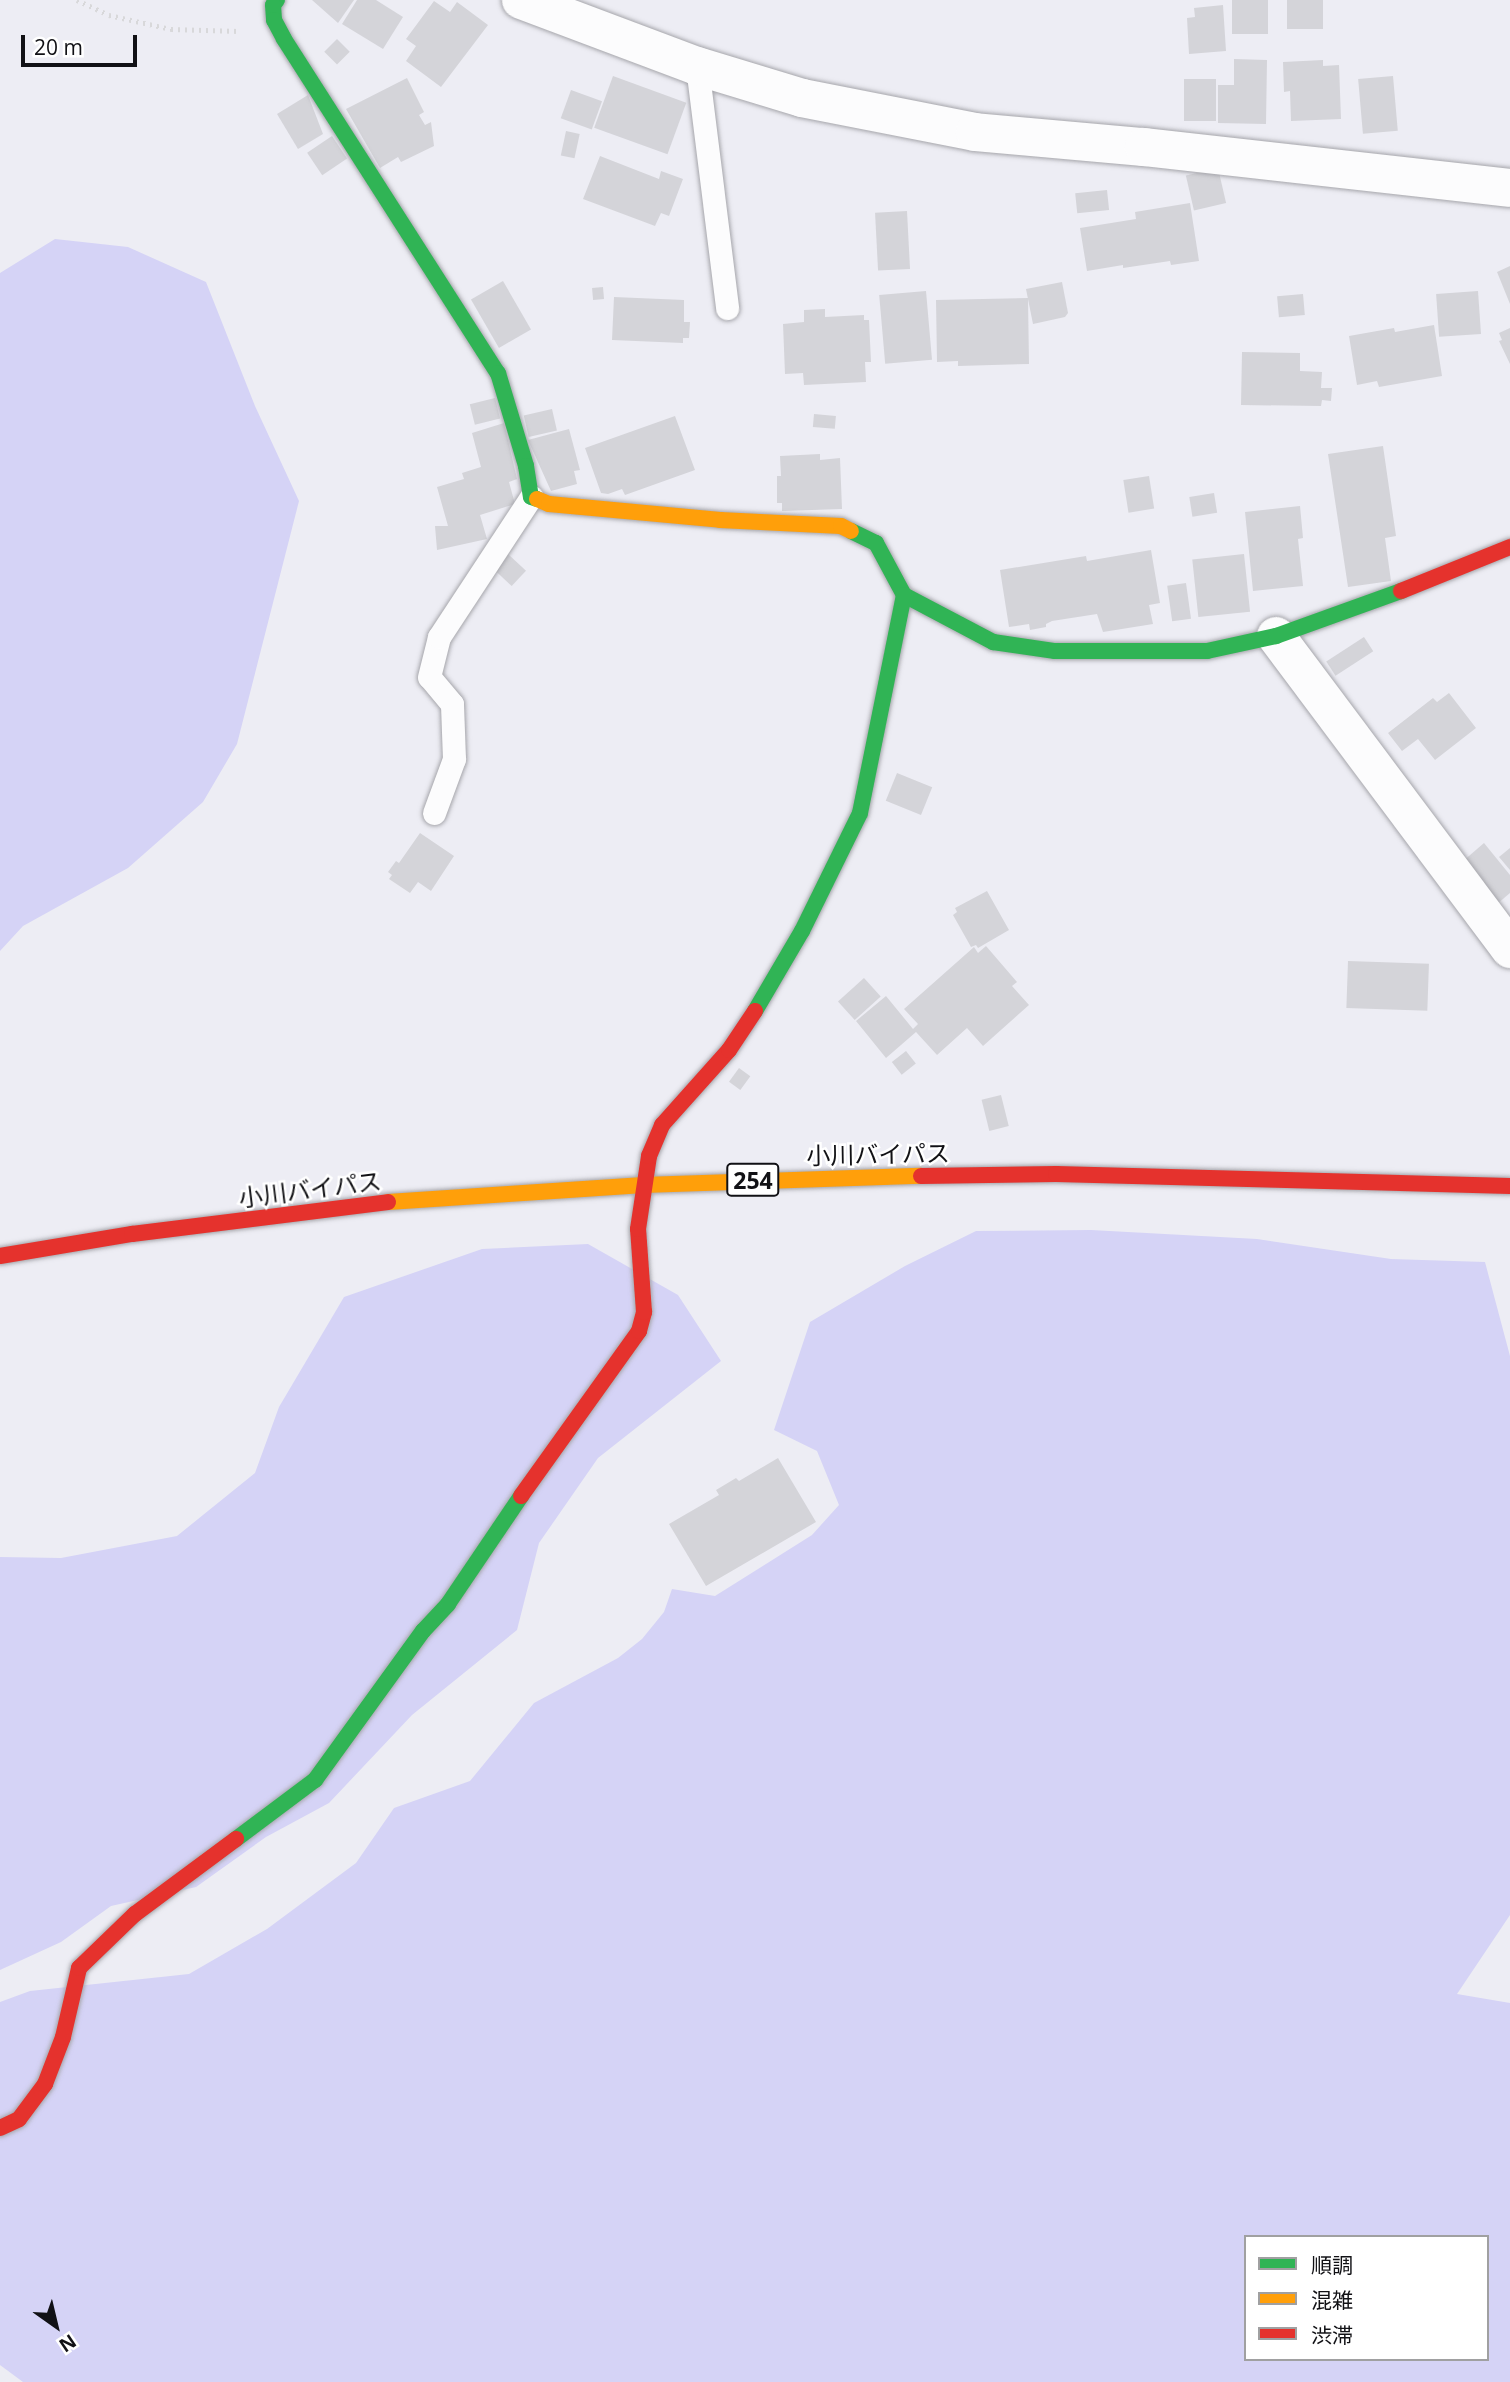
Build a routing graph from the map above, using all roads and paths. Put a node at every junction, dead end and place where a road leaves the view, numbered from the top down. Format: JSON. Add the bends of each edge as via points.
{"nodes":[{"id":1,"x":77,"y":0,"type":"edge"},
{"id":2,"x":277,"y":0,"type":"edge"},
{"id":3,"x":521,"y":0,"type":"edge"},
{"id":4,"x":274,"y":20,"type":"junction"},
{"id":5,"x":697,"y":66,"type":"junction"},
{"id":6,"x":1510,"y":188,"type":"edge"},
{"id":7,"x":727,"y":308,"type":"dead end"},
{"id":8,"x":531,"y":497,"type":"junction"},
{"id":9,"x":1510,"y":547,"type":"edge"},
{"id":10,"x":904,"y":595,"type":"junction"},
{"id":11,"x":1276,"y":636,"type":"junction"},
{"id":12,"x":434,"y":813,"type":"dead end"},
{"id":13,"x":1510,"y":949,"type":"edge"},
{"id":14,"x":643,"y":1185,"type":"junction"},
{"id":15,"x":1510,"y":1186,"type":"edge"},
{"id":16,"x":0,"y":1256,"type":"edge"},
{"id":17,"x":0,"y":2128,"type":"edge"}],
"edges":[{"from":1,"to":4,"type":"path","via":[[110,15],[170,29],[256,33]]},
{"from":2,"to":4,"type":"main road"},
{"from":3,"to":5,"type":"street"},
{"from":4,"to":8,"type":"main road","via":[[498,373]]},
{"from":5,"to":6,"type":"street","via":[[803,98],[975,131]]},
{"from":5,"to":7,"type":"lane"},
{"from":8,"to":10,"type":"main road","via":[[549,504],[720,520],[841,526],[876,543]]},
{"from":8,"to":12,"type":"lane","via":[[439,637],[429,677],[453,704],[454,759]]},
{"from":9,"to":11,"type":"main road"},
{"from":10,"to":11,"type":"main road","via":[[993,642],[1055,651],[1207,652]]},
{"from":10,"to":14,"type":"main road","via":[[860,813],[766,995],[729,1050],[662,1125]]},
{"from":11,"to":13,"type":"street"},
{"from":14,"to":15,"type":"main road","name":"小川バイパス","number":"254","via":[[1056,1174]]},
{"from":14,"to":16,"type":"main road","name":"小川バイパス","number":"254","via":[[400,1201],[132,1234]]},
{"from":14,"to":17,"type":"main road","via":[[638,1229],[644,1312],[639,1331],[478,1555],[448,1604],[423,1631],[315,1780],[135,1914],[79,1968],[63,2037],[45,2084],[19,2119]]}]}
